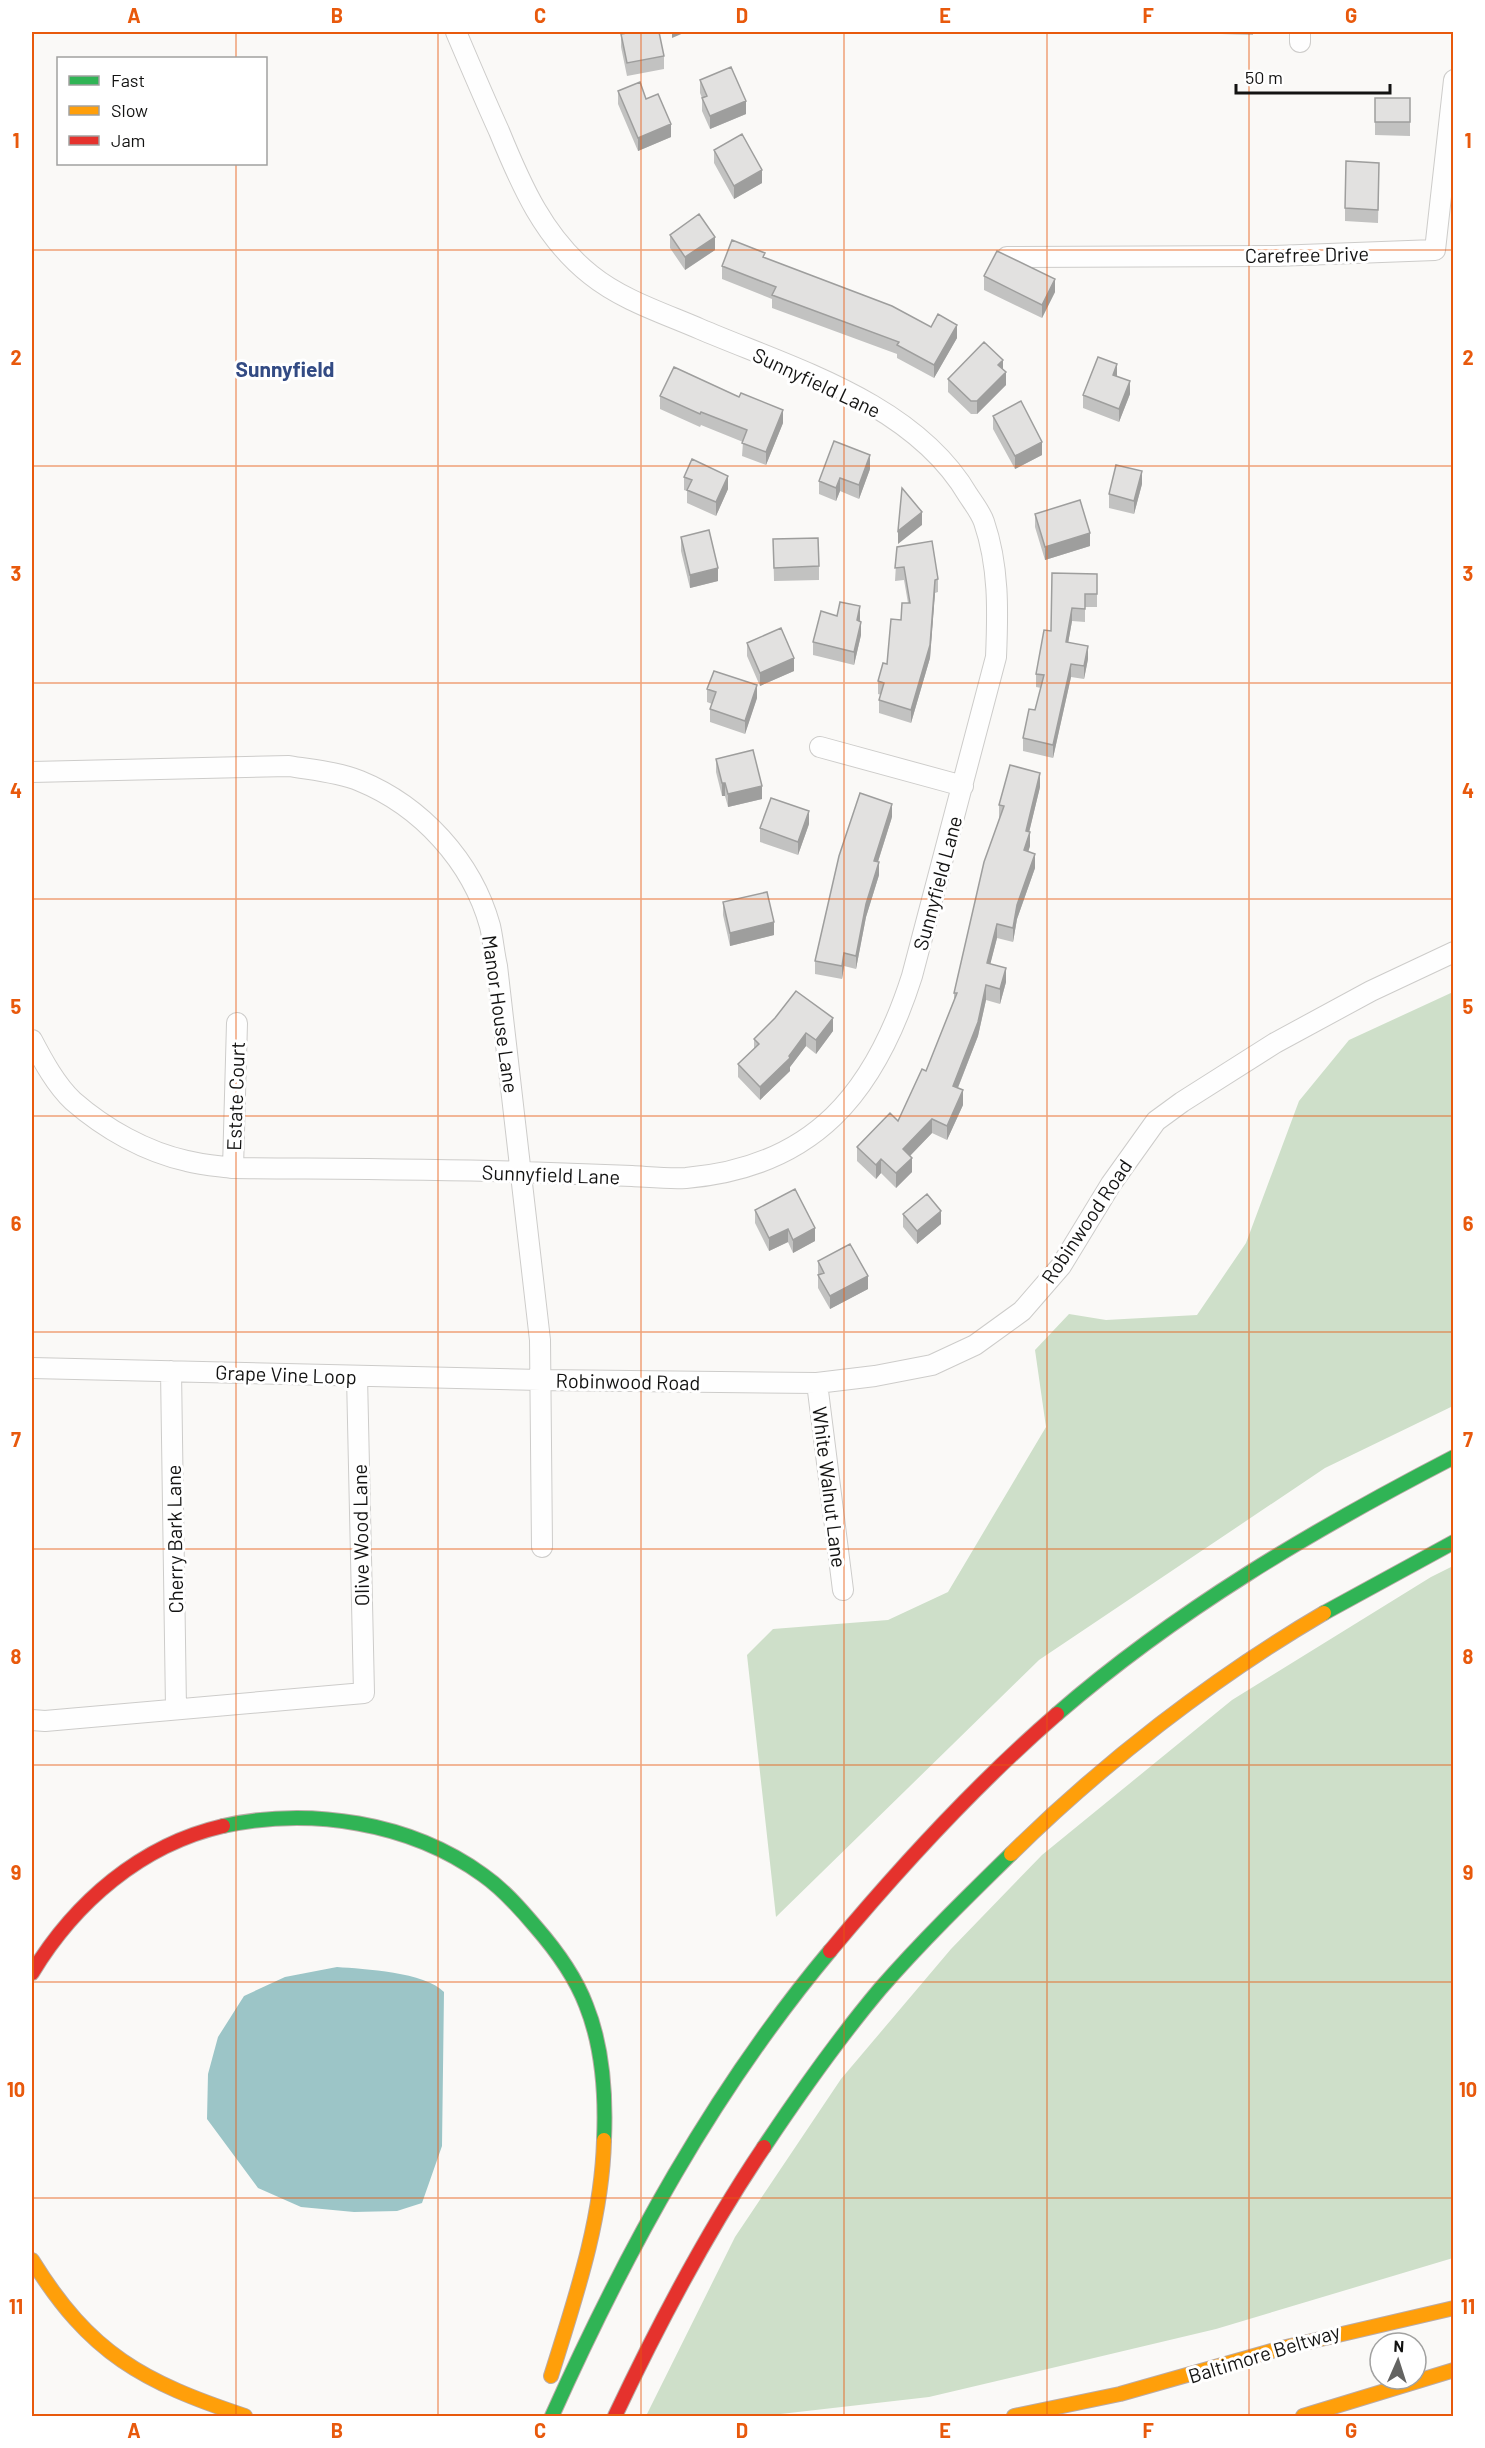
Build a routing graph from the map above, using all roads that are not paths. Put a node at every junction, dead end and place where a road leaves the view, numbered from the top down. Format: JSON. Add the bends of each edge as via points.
{"nodes":[{"id":1,"x":456,"y":32,"type":"edge"},
{"id":2,"x":1454,"y":80,"type":"edge"},
{"id":3,"x":1007,"y":257,"type":"edge"},
{"id":4,"x":820,"y":747,"type":"dead end"},
{"id":5,"x":32,"y":772,"type":"edge"},
{"id":6,"x":963,"y":786,"type":"junction"},
{"id":7,"x":1454,"y":952,"type":"edge"},
{"id":8,"x":237,"y":1023,"type":"dead end"},
{"id":9,"x":32,"y":1040,"type":"edge"},
{"id":10,"x":233,"y":1168,"type":"junction"},
{"id":11,"x":521,"y":1172,"type":"junction"},
{"id":12,"x":32,"y":1368,"type":"edge"},
{"id":13,"x":171,"y":1371,"type":"junction"},
{"id":14,"x":357,"y":1376,"type":"junction"},
{"id":15,"x":541,"y":1380,"type":"junction"},
{"id":16,"x":818,"y":1383,"type":"junction"},
{"id":17,"x":1454,"y":1457,"type":"edge"},
{"id":18,"x":1454,"y":1542,"type":"edge"},
{"id":19,"x":542,"y":1547,"type":"dead end"},
{"id":20,"x":843,"y":1590,"type":"dead end"},
{"id":21,"x":177,"y":1708,"type":"junction"},
{"id":22,"x":32,"y":1720,"type":"edge"},
{"id":23,"x":32,"y":1973,"type":"edge"},
{"id":24,"x":32,"y":2260,"type":"edge"},
{"id":25,"x":1454,"y":2308,"type":"edge"},
{"id":26,"x":1454,"y":2316,"type":"edge"},
{"id":27,"x":1355,"y":2345,"type":"dead end"},
{"id":28,"x":1454,"y":2371,"type":"edge"},
{"id":29,"x":545,"y":2394,"type":"dead end"},
{"id":30,"x":245,"y":2416,"type":"edge"},
{"id":31,"x":552,"y":2416,"type":"edge"},
{"id":32,"x":615,"y":2416,"type":"edge"},
{"id":33,"x":1014,"y":2416,"type":"edge"},
{"id":34,"x":1303,"y":2416,"type":"edge"},
{"id":35,"x":1339,"y":2416,"type":"edge"}],
"edges":[{"from":1,"to":6,"type":"street","name":"Sunnyfield Lane","via":[[537,214],[562,248],[591,275],[631,300],[871,403],[915,433],[957,477],[984,520],[995,563],[998,609],[996,657]]},
{"from":2,"to":3,"type":"street","name":"Carefree Drive","via":[[1435,250],[1275,256]]},
{"from":4,"to":6,"type":"street"},
{"from":5,"to":11,"type":"street","name":"Manor House Lane","via":[[289,766],[359,780],[425,820],[476,889],[489,925]]},
{"from":6,"to":11,"type":"street","name":"Sunnyfield Lane","via":[[899,1018],[877,1063],[847,1104],[809,1137],[769,1159],[726,1173],[684,1178]]},
{"from":7,"to":16,"type":"street","name":"Robinwood Road","via":[[1275,1043],[1156,1121],[1130,1155],[1062,1266],[1022,1311],[975,1345],[932,1365]]},
{"from":8,"to":10,"type":"street","name":"Estate Court"},
{"from":9,"to":10,"type":"street","name":"Sunnyfield Lane","via":[[45,1065],[72,1100],[112,1129],[148,1149],[187,1161]]},
{"from":10,"to":11,"type":"street","name":"Sunnyfield Lane"},
{"from":11,"to":15,"type":"street","name":"Manor House Lane","via":[[536,1292]]},
{"from":12,"to":13,"type":"street","name":"Grape Vine Loop"},
{"from":13,"to":14,"type":"street","name":"Grape Vine Loop"},
{"from":13,"to":21,"type":"street","name":"Cherry Bark Lane"},
{"from":14,"to":15,"type":"street","name":"Grape Vine Loop"},
{"from":14,"to":21,"type":"street","name":"Olive Wood Lane","via":[[364,1693]]},
{"from":15,"to":16,"type":"street","name":"Robinwood Road"},
{"from":15,"to":19,"type":"street","name":"Manor House Lane"},
{"from":16,"to":20,"type":"street","name":"White Walnut Lane"},
{"from":17,"to":31,"type":"highway","via":[[1378,1495],[1199,1606],[1033,1735],[958,1808],[874,1899],[750,2055],[692,2144],[624,2262]]},
{"from":18,"to":32,"type":"highway","via":[[1321,1614],[1159,1726],[1025,1839],[922,1943],[856,2017],[737,2185],[642,2356]]},
{"from":21,"to":22,"type":"street"},
{"from":23,"to":29,"type":"highway","via":[[46,1947],[75,1913],[118,1875],[169,1843],[221,1825],[284,1817],[380,1829],[420,1841],[465,1863],[498,1887],[548,1940],[573,1980],[590,2016],[605,2096],[606,2142],[592,2240]]},
{"from":24,"to":30,"type":"highway","via":[[47,2288],[69,2315],[112,2356],[153,2382],[201,2403]]},
{"from":25,"to":33,"type":"highway","via":[[1282,2348],[1120,2394]]},
{"from":26,"to":27,"type":"highway","name":"Baltimore Beltway"},
{"from":28,"to":34,"type":"highway"},
{"from":28,"to":35,"type":"highway"}]}
